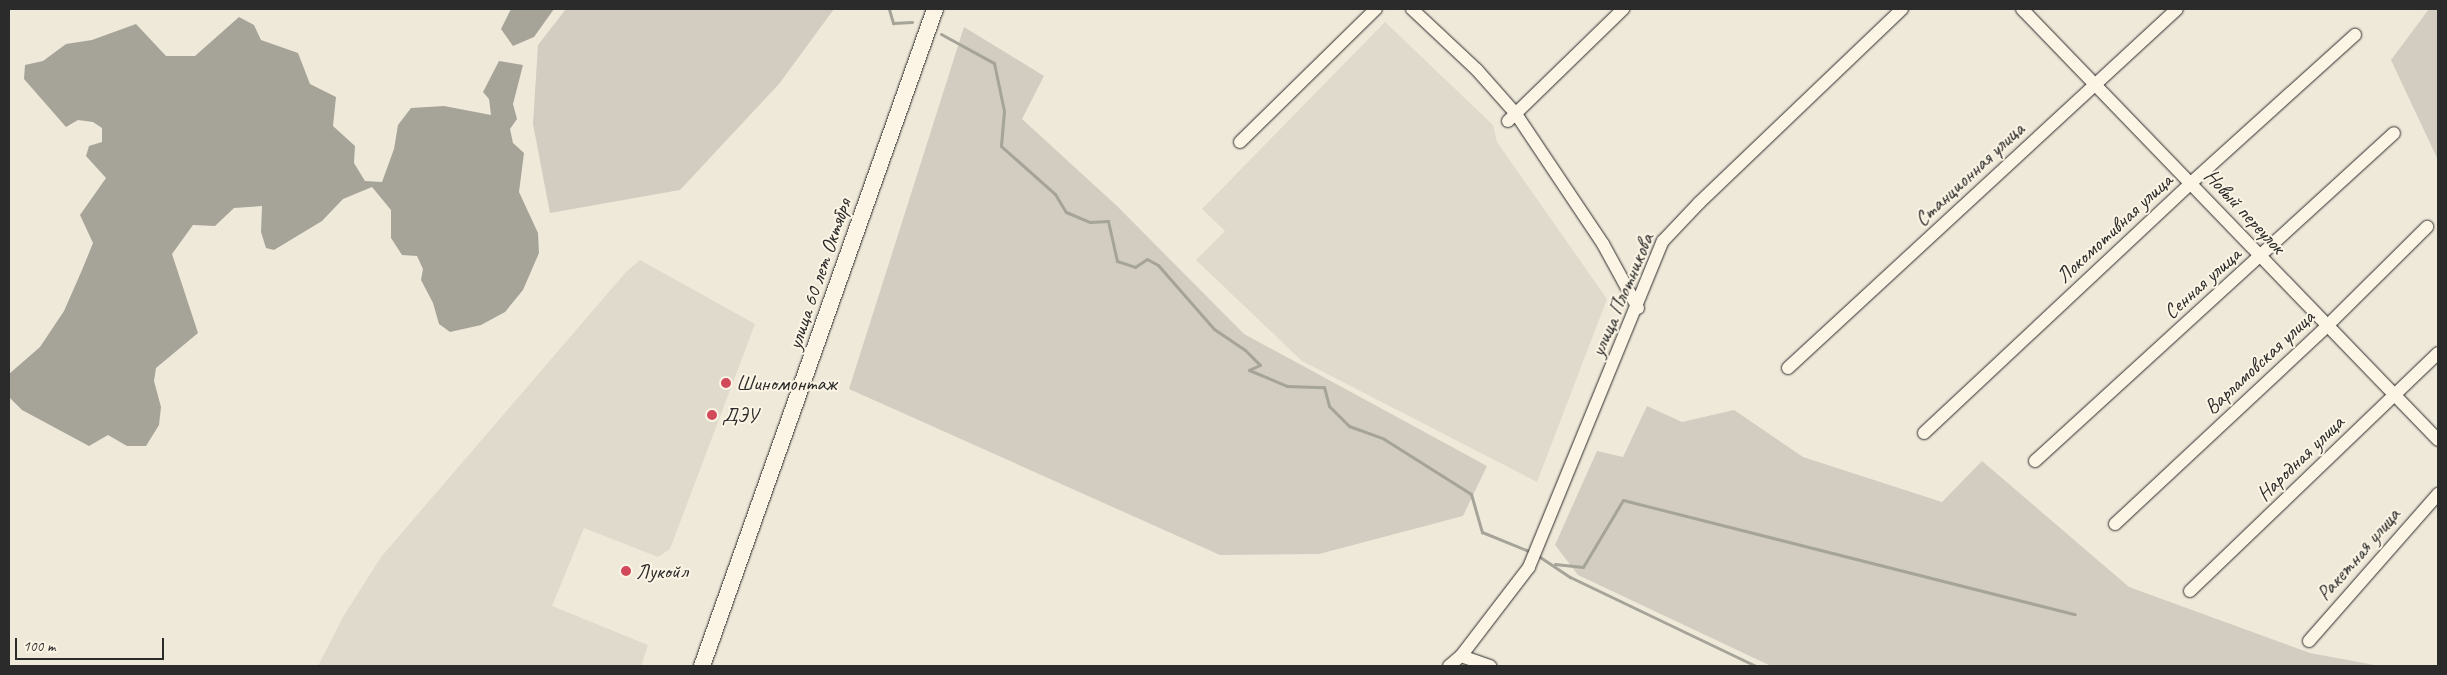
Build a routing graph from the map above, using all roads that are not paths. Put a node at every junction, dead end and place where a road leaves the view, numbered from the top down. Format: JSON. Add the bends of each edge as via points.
{"nodes":[{"id":1,"x":935,"y":9,"type":"edge"},
{"id":2,"x":1376,"y":9,"type":"edge"},
{"id":3,"x":1412,"y":9,"type":"edge"},
{"id":4,"x":1623,"y":9,"type":"edge"},
{"id":5,"x":1902,"y":9,"type":"edge"},
{"id":6,"x":2022,"y":9,"type":"edge"},
{"id":7,"x":2177,"y":9,"type":"edge"},
{"id":8,"x":2355,"y":35,"type":"dead end"},
{"id":9,"x":2096,"y":85,"type":"junction"},
{"id":10,"x":1512,"y":118,"type":"junction"},
{"id":11,"x":2394,"y":133,"type":"dead end"},
{"id":12,"x":1240,"y":142,"type":"dead end"},
{"id":13,"x":2191,"y":183,"type":"junction"},
{"id":14,"x":2426,"y":227,"type":"dead end"},
{"id":15,"x":2259,"y":258,"type":"junction"},
{"id":16,"x":1638,"y":308,"type":"junction"},
{"id":17,"x":2327,"y":326,"type":"junction"},
{"id":18,"x":2438,"y":353,"type":"edge"},
{"id":19,"x":1788,"y":368,"type":"dead end"},
{"id":20,"x":2394,"y":396,"type":"junction"},
{"id":21,"x":1924,"y":433,"type":"dead end"},
{"id":22,"x":2438,"y":440,"type":"edge"},
{"id":23,"x":2035,"y":461,"type":"dead end"},
{"id":24,"x":2438,"y":494,"type":"edge"},
{"id":25,"x":2115,"y":524,"type":"dead end"},
{"id":26,"x":2190,"y":591,"type":"dead end"},
{"id":27,"x":2309,"y":641,"type":"dead end"},
{"id":28,"x":1461,"y":656,"type":"junction"},
{"id":29,"x":702,"y":666,"type":"edge"},
{"id":30,"x":1449,"y":666,"type":"edge"},
{"id":31,"x":1490,"y":666,"type":"edge"}],
"edges":[{"from":1,"to":29,"type":"main road","name":"улица 60 лет Октября"},
{"from":2,"to":12,"type":"street"},
{"from":3,"to":10,"type":"street","via":[[1477,70]]},
{"from":4,"to":10,"type":"street"},
{"from":5,"to":16,"type":"street","name":"улица Плотникова","via":[[1698,203],[1663,241]]},
{"from":6,"to":9,"type":"street","name":"Новый переулок"},
{"from":7,"to":9,"type":"street","name":"Станционная улица"},
{"from":8,"to":13,"type":"street","name":"Локомотивная улица"},
{"from":9,"to":13,"type":"street","name":"Новый переулок"},
{"from":9,"to":19,"type":"street","name":"Станционная улица"},
{"from":10,"to":16,"type":"street","via":[[1603,244]]},
{"from":11,"to":15,"type":"street","name":"Сенная улица"},
{"from":13,"to":15,"type":"street","name":"Новый переулок"},
{"from":13,"to":21,"type":"street","name":"Локомотивная улица"},
{"from":14,"to":17,"type":"street","name":"Варламовская улица"},
{"from":15,"to":17,"type":"street","name":"Новый переулок"},
{"from":15,"to":23,"type":"street","name":"Сенная улица"},
{"from":16,"to":28,"type":"street","name":"улица Плотникова","via":[[1529,567]]},
{"from":17,"to":20,"type":"street","name":"Новый переулок"},
{"from":17,"to":25,"type":"street","name":"Варламовская улица"},
{"from":18,"to":20,"type":"street","name":"Народная улица"},
{"from":20,"to":22,"type":"street","name":"Новый переулок"},
{"from":20,"to":26,"type":"street","name":"Народная улица"},
{"from":24,"to":27,"type":"street","name":"Ракетная улица"},
{"from":28,"to":30,"type":"street"},
{"from":28,"to":31,"type":"street"}]}
